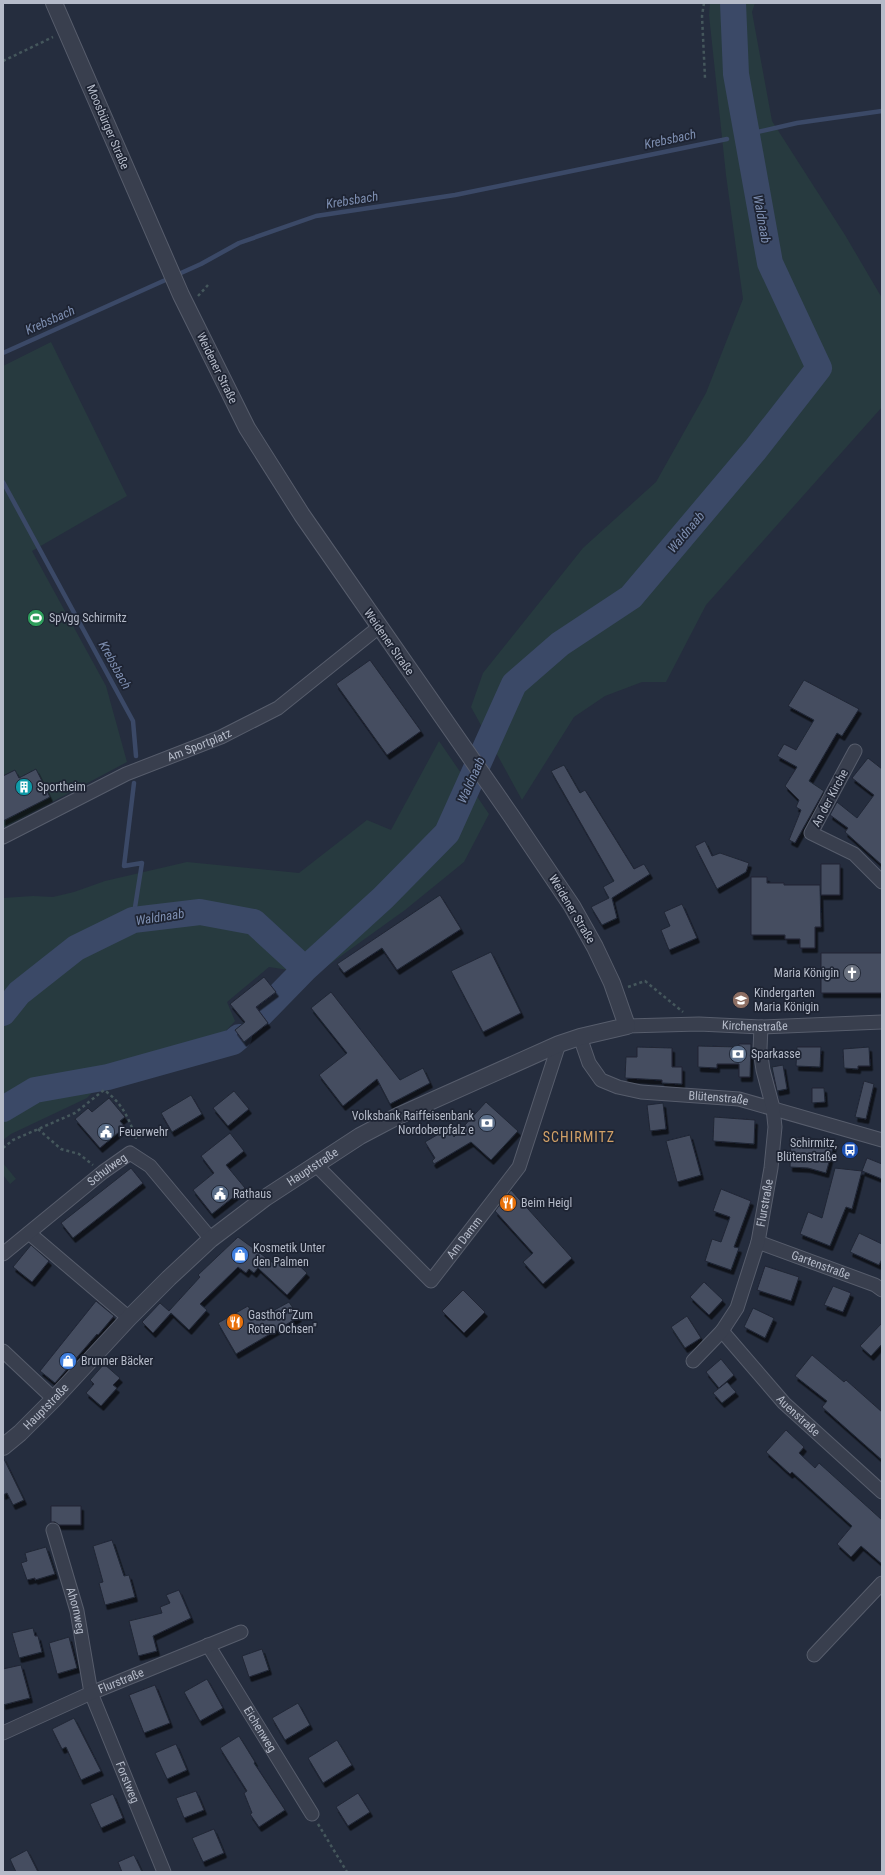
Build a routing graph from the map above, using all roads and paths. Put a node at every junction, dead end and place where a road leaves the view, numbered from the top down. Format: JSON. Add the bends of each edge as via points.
{"nodes":[{"id":1,"x":54,"y":3,"type":"edge"},
{"id":2,"x":704,"y":3,"type":"edge"},
{"id":3,"x":66,"y":31,"type":"junction"},
{"id":4,"x":3,"y":61,"type":"edge"},
{"id":5,"x":705,"y":78,"type":"dead end"},
{"id":6,"x":161,"y":251,"type":"joint"},
{"id":7,"x":188,"y":295,"type":"junction"},
{"id":8,"x":200,"y":303,"type":"dead end"},
{"id":9,"x":379,"y":627,"type":"junction"},
{"id":10,"x":855,"y":751,"type":"dead end"},
{"id":11,"x":3,"y":837,"type":"edge"},
{"id":12,"x":882,"y":882,"type":"edge"},
{"id":13,"x":631,"y":986,"type":"dead end"},
{"id":14,"x":882,"y":1022,"type":"edge"},
{"id":15,"x":699,"y":1024,"type":"junction"},
{"id":16,"x":627,"y":1026,"type":"junction"},
{"id":17,"x":761,"y":1026,"type":"junction"},
{"id":18,"x":580,"y":1037,"type":"junction"},
{"id":19,"x":559,"y":1044,"type":"junction"},
{"id":20,"x":773,"y":1108,"type":"junction"},
{"id":21,"x":38,"y":1129,"type":"junction"},
{"id":22,"x":882,"y":1140,"type":"edge"},
{"id":23,"x":3,"y":1147,"type":"edge"},
{"id":24,"x":130,"y":1153,"type":"junction"},
{"id":25,"x":316,"y":1165,"type":"junction"},
{"id":26,"x":103,"y":1172,"type":"junction"},
{"id":27,"x":29,"y":1233,"type":"junction"},
{"id":28,"x":211,"y":1239,"type":"junction"},
{"id":29,"x":758,"y":1242,"type":"junction"},
{"id":30,"x":3,"y":1254,"type":"edge"},
{"id":31,"x":882,"y":1290,"type":"edge"},
{"id":32,"x":129,"y":1318,"type":"junction"},
{"id":33,"x":722,"y":1331,"type":"junction"},
{"id":34,"x":3,"y":1351,"type":"edge"},
{"id":35,"x":693,"y":1361,"type":"dead end"},
{"id":36,"x":54,"y":1399,"type":"junction"},
{"id":37,"x":3,"y":1447,"type":"edge"},
{"id":38,"x":882,"y":1492,"type":"edge"},
{"id":39,"x":54,"y":1530,"type":"dead end"},
{"id":40,"x":882,"y":1583,"type":"edge"},
{"id":41,"x":241,"y":1632,"type":"dead end"},
{"id":42,"x":208,"y":1645,"type":"junction"},
{"id":43,"x":814,"y":1655,"type":"dead end"},
{"id":44,"x":91,"y":1694,"type":"junction"},
{"id":45,"x":3,"y":1733,"type":"edge"},
{"id":46,"x":312,"y":1814,"type":"joint"},
{"id":47,"x":164,"y":1872,"type":"edge"},
{"id":48,"x":347,"y":1872,"type":"edge"}],
"edges":[{"from":1,"to":3,"type":"street","name":"Moosbürger Straße"},
{"from":2,"to":5,"type":"path","via":[[702,16]]},
{"from":3,"to":4,"type":"path"},
{"from":3,"to":6,"type":"street","name":"Moosbürger Straße"},
{"from":6,"to":7,"type":"street","name":"Weidener Straße"},
{"from":7,"to":8,"type":"path"},
{"from":7,"to":9,"type":"street","name":"Weidener Straße","via":[[247,428],[302,515]]},
{"from":9,"to":11,"type":"street","name":"Am Sportplatz","via":[[265,716],[186,752],[126,774]]},
{"from":9,"to":16,"type":"street","name":"Weidener Straße","via":[[572,906],[595,947],[616,993]]},
{"from":10,"to":12,"type":"street","name":"An der Kirche","via":[[811,832],[854,854]]},
{"from":13,"to":15,"type":"path","via":[[646,981]]},
{"from":14,"to":17,"type":"street","name":"Kirchenstraße"},
{"from":15,"to":16,"type":"street","name":"Kirchenstraße"},
{"from":15,"to":17,"type":"street","name":"Kirchenstraße"},
{"from":16,"to":18,"type":"street","name":"Hauptstraße"},
{"from":17,"to":20,"type":"street","name":"Flurstraße","via":[[760,1049],[763,1070]]},
{"from":18,"to":19,"type":"street","name":"Hauptstraße"},
{"from":18,"to":20,"type":"street","name":"Blütenstraße","via":[[589,1063],[601,1080],[618,1087],[641,1092],[739,1099]]},
{"from":19,"to":25,"type":"street","name":"Hauptstraße","via":[[398,1116],[360,1136]]},
{"from":19,"to":25,"type":"street","name":"Am Damm","via":[[519,1167],[431,1281]]},
{"from":20,"to":22,"type":"street","name":"Blütenstraße"},
{"from":20,"to":29,"type":"street","name":"Flurstraße","via":[[775,1127],[771,1168]]},
{"from":21,"to":23,"type":"path"},
{"from":21,"to":24,"type":"path","via":[[75,1113],[104,1090],[117,1100],[136,1137]]},
{"from":21,"to":26,"type":"path","via":[[61,1149],[79,1154]]},
{"from":24,"to":26,"type":"street","name":"Schulweg"},
{"from":24,"to":28,"type":"street","name":"Schulweg","via":[[150,1166]]},
{"from":25,"to":28,"type":"street","name":"Hauptstraße","via":[[265,1198]]},
{"from":26,"to":27,"type":"street","name":"Schulweg"},
{"from":27,"to":30,"type":"street","name":"Schulweg"},
{"from":27,"to":32,"type":"street"},
{"from":28,"to":32,"type":"street","name":"Hauptstraße"},
{"from":29,"to":31,"type":"street","name":"Gartenstraße"},
{"from":29,"to":33,"type":"street","name":"Flurstraße","via":[[737,1308]]},
{"from":32,"to":36,"type":"street","name":"Hauptstraße"},
{"from":33,"to":35,"type":"street","name":"Flurstraße"},
{"from":33,"to":38,"type":"street","name":"Auenstraße","via":[[784,1403]]},
{"from":34,"to":36,"type":"street"},
{"from":36,"to":37,"type":"street","name":"Hauptstraße"},
{"from":39,"to":44,"type":"street","name":"Ahornweg","via":[[77,1611]]},
{"from":40,"to":43,"type":"street"},
{"from":41,"to":42,"type":"street","name":"Flurstraße"},
{"from":42,"to":44,"type":"street","name":"Flurstraße"},
{"from":42,"to":46,"type":"street","name":"Eichenweg"},
{"from":44,"to":45,"type":"street","name":"Flurstraße"},
{"from":44,"to":47,"type":"street","name":"Forstweg"},
{"from":46,"to":48,"type":"path"}]}
